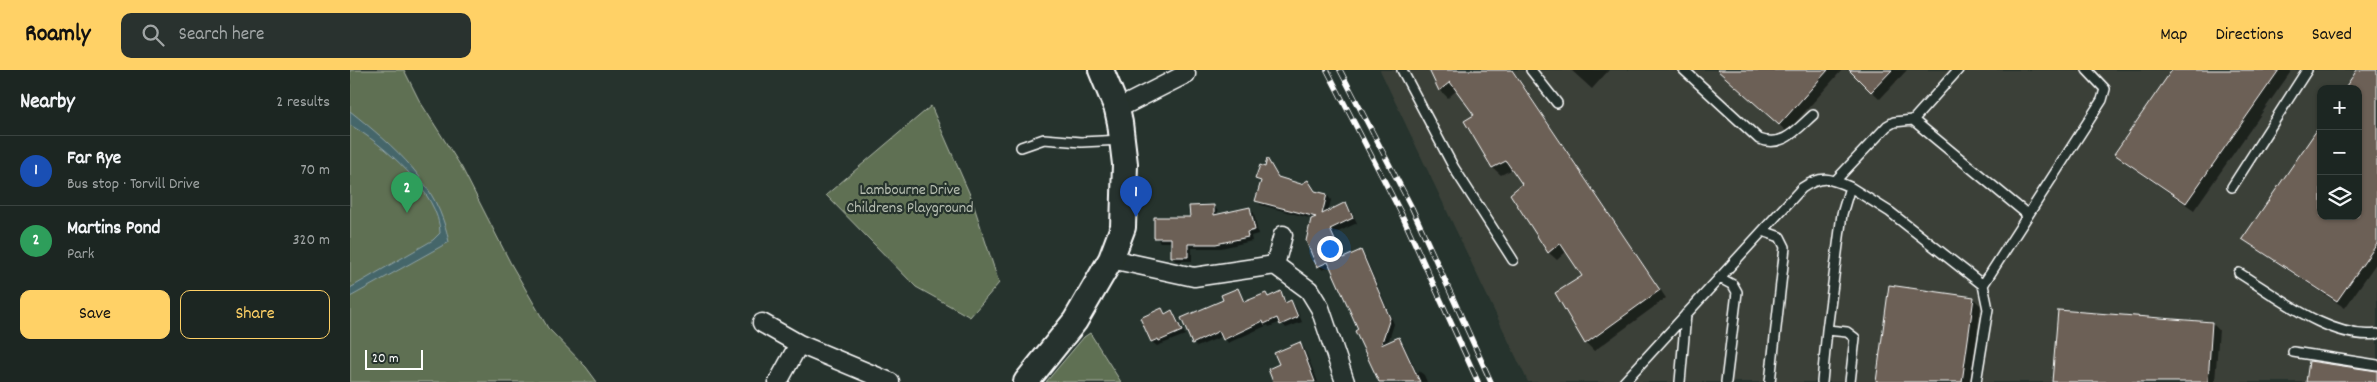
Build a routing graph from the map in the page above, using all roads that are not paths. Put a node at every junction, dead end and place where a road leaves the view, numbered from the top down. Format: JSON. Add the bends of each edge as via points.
{"nodes":[{"id":1,"x":1101,"y":70,"type":"edge"},
{"id":2,"x":1402,"y":70,"type":"edge"},
{"id":3,"x":1531,"y":70,"type":"edge"},
{"id":4,"x":1684,"y":70,"type":"edge"},
{"id":5,"x":1958,"y":70,"type":"edge"},
{"id":6,"x":2087,"y":70,"type":"edge"},
{"id":7,"x":2307,"y":70,"type":"edge"},
{"id":8,"x":1186,"y":74,"type":"dead end"},
{"id":9,"x":1557,"y":103,"type":"dead end"},
{"id":10,"x":1117,"y":109,"type":"junction"},
{"id":11,"x":1813,"y":115,"type":"dead end"},
{"id":12,"x":1913,"y":120,"type":"junction"},
{"id":13,"x":1122,"y":140,"type":"junction"},
{"id":14,"x":1021,"y":147,"type":"dead end"},
{"id":15,"x":1836,"y":180,"type":"junction"},
{"id":16,"x":1850,"y":187,"type":"junction"},
{"id":17,"x":2232,"y":187,"type":"dead end"},
{"id":18,"x":2028,"y":215,"type":"junction"},
{"id":19,"x":1763,"y":231,"type":"junction"},
{"id":20,"x":1283,"y":235,"type":"dead end"},
{"id":21,"x":1111,"y":259,"type":"junction"},
{"id":22,"x":1513,"y":260,"type":"dead end"},
{"id":23,"x":1275,"y":265,"type":"junction"},
{"id":24,"x":2239,"y":273,"type":"dead end"},
{"id":25,"x":1720,"y":278,"type":"junction"},
{"id":26,"x":1983,"y":284,"type":"junction"},
{"id":27,"x":1686,"y":314,"type":"junction"},
{"id":28,"x":762,"y":323,"type":"dead end"},
{"id":29,"x":1828,"y":330,"type":"junction"},
{"id":30,"x":2377,"y":334,"type":"edge"},
{"id":31,"x":799,"y":344,"type":"junction"},
{"id":32,"x":2293,"y":352,"type":"dead end"},
{"id":33,"x":2377,"y":365,"type":"edge"},
{"id":34,"x":778,"y":382,"type":"edge"},
{"id":35,"x":890,"y":382,"type":"edge"},
{"id":36,"x":1026,"y":382,"type":"edge"},
{"id":37,"x":1346,"y":382,"type":"edge"},
{"id":38,"x":1624,"y":382,"type":"edge"},
{"id":39,"x":1680,"y":382,"type":"edge"},
{"id":40,"x":1726,"y":382,"type":"edge"},
{"id":41,"x":1770,"y":382,"type":"edge"},
{"id":42,"x":1822,"y":382,"type":"edge"},
{"id":43,"x":1850,"y":382,"type":"edge"},
{"id":44,"x":1976,"y":382,"type":"edge"}],
"edges":[{"from":1,"to":10,"type":"street"},
{"from":2,"to":22,"type":"lane","via":[[1454,168]]},
{"from":3,"to":9,"type":"lane"},
{"from":4,"to":11,"type":"lane","via":[[1760,139],[1769,143],[1790,136]]},
{"from":5,"to":12,"type":"lane"},
{"from":6,"to":18,"type":"lane","via":[[2102,84],[2105,94]]},
{"from":7,"to":17,"type":"lane"},
{"from":8,"to":10,"type":"street"},
{"from":10,"to":13,"type":"street"},
{"from":12,"to":15,"type":"lane","via":[[1887,126]]},
{"from":12,"to":18,"type":"lane"},
{"from":13,"to":14,"type":"lane","via":[[1081,142],[1044,139]]},
{"from":13,"to":21,"type":"street","via":[[1125,164],[1123,226]]},
{"from":15,"to":16,"type":"lane"},
{"from":15,"to":19,"type":"lane","via":[[1820,178],[1802,188]]},
{"from":16,"to":26,"type":"lane","via":[[1890,212]]},
{"from":16,"to":29,"type":"lane","via":[[1842,214]]},
{"from":18,"to":26,"type":"lane"},
{"from":19,"to":25,"type":"lane"},
{"from":19,"to":41,"type":"lane","via":[[1782,240],[1785,251]]},
{"from":20,"to":23,"type":"street"},
{"from":21,"to":23,"type":"street","via":[[1194,276]]},
{"from":21,"to":36,"type":"street","via":[[1074,321]]},
{"from":23,"to":37,"type":"street","via":[[1299,281],[1313,296]]},
{"from":24,"to":30,"type":"lane","via":[[2320,322],[2337,329]]},
{"from":25,"to":27,"type":"lane"},
{"from":25,"to":40,"type":"lane","via":[[1733,285],[1737,292]]},
{"from":26,"to":44,"type":"lane","via":[[1988,309]]},
{"from":27,"to":38,"type":"lane"},
{"from":27,"to":39,"type":"lane"},
{"from":28,"to":31,"type":"street"},
{"from":29,"to":42,"type":"lane"},
{"from":29,"to":43,"type":"lane","via":[[1846,332],[1855,338]]},
{"from":31,"to":34,"type":"street"},
{"from":31,"to":35,"type":"street"},
{"from":32,"to":33,"type":"lane"}]}
